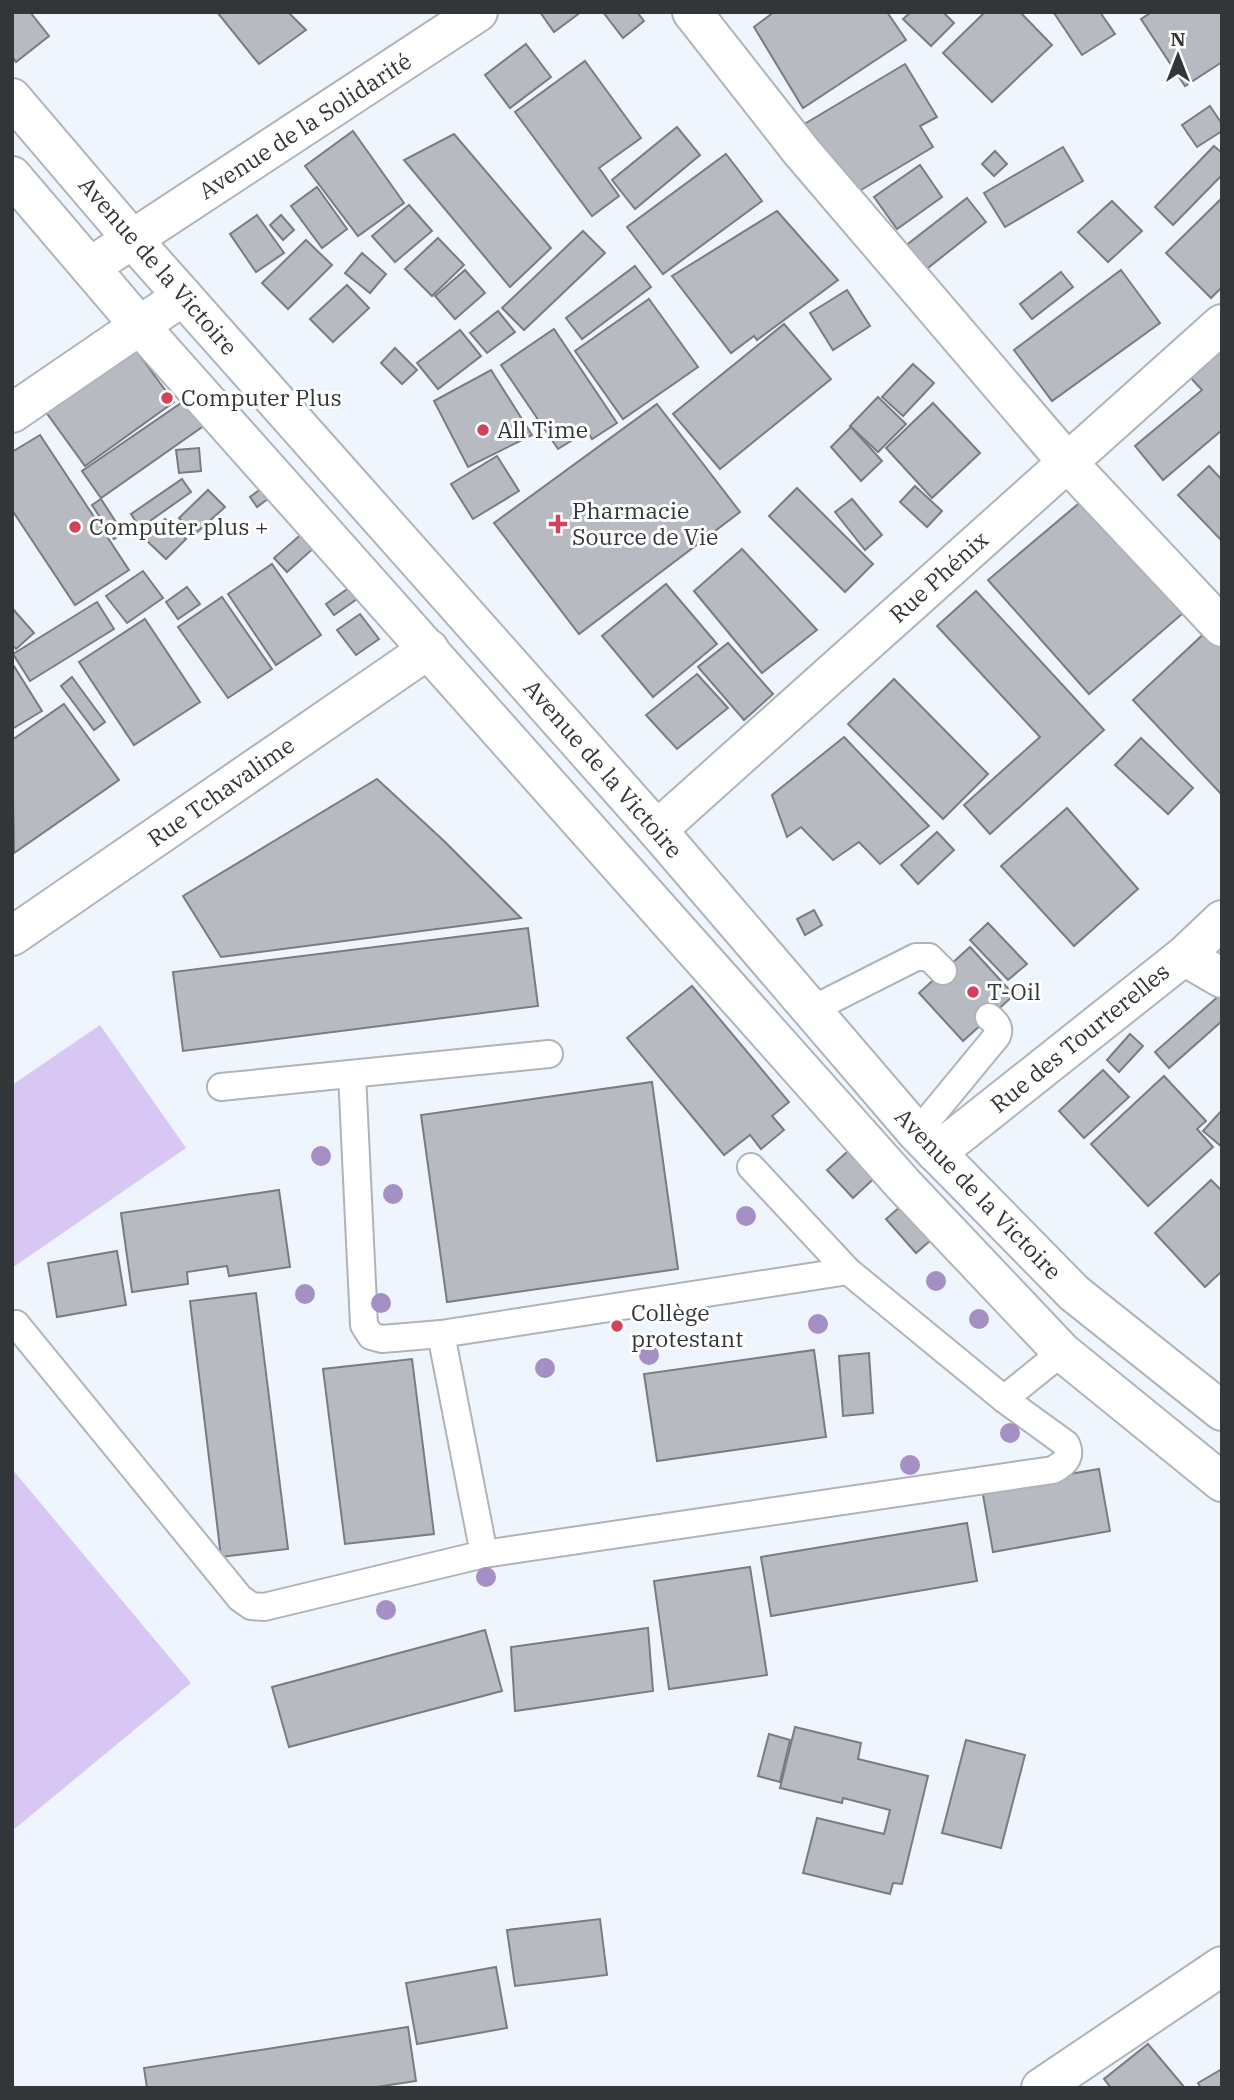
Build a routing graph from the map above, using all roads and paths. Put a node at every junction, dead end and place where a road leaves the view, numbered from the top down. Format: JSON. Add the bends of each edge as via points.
{"nodes":[{"id":1,"x":478,"y":12,"type":"edge"},
{"id":2,"x":692,"y":12,"type":"edge"},
{"id":3,"x":12,"y":98,"type":"edge"},
{"id":4,"x":12,"y":176,"type":"edge"},
{"id":5,"x":133,"y":240,"type":"junction"},
{"id":6,"x":90,"y":267,"type":"junction"},
{"id":7,"x":183,"y":296,"type":"junction"},
{"id":8,"x":1222,"y":324,"type":"edge"},
{"id":9,"x":139,"y":325,"type":"junction"},
{"id":10,"x":12,"y":413,"type":"edge"},
{"id":11,"x":1067,"y":462,"type":"junction"},
{"id":12,"x":1222,"y":627,"type":"edge"},
{"id":13,"x":429,"y":649,"type":"junction"},
{"id":14,"x":657,"y":830,"type":"junction"},
{"id":15,"x":1222,"y":919,"type":"edge"},
{"id":16,"x":12,"y":936,"type":"edge"},
{"id":17,"x":1184,"y":956,"type":"junction"},
{"id":18,"x":943,"y":971,"type":"dead end"},
{"id":19,"x":1222,"y":978,"type":"edge"},
{"id":20,"x":811,"y":1010,"type":"junction"},
{"id":21,"x":989,"y":1017,"type":"dead end"},
{"id":22,"x":550,"y":1054,"type":"dead end"},
{"id":23,"x":352,"y":1074,"type":"junction"},
{"id":24,"x":220,"y":1087,"type":"dead end"},
{"id":25,"x":927,"y":1143,"type":"junction"},
{"id":26,"x":751,"y":1167,"type":"dead end"},
{"id":27,"x":848,"y":1271,"type":"junction"},
{"id":28,"x":16,"y":1324,"type":"dead end"},
{"id":29,"x":441,"y":1334,"type":"junction"},
{"id":30,"x":1062,"y":1352,"type":"junction"},
{"id":31,"x":1004,"y":1399,"type":"junction"},
{"id":32,"x":1222,"y":1412,"type":"edge"},
{"id":33,"x":1222,"y":1482,"type":"edge"},
{"id":34,"x":484,"y":1554,"type":"junction"},
{"id":35,"x":1222,"y":1966,"type":"edge"},
{"id":36,"x":1041,"y":2088,"type":"edge"}],
"edges":[{"from":1,"to":5,"type":"main road","name":"Avenue de la Solidarité"},
{"from":2,"to":11,"type":"main road","via":[[801,151]]},
{"from":3,"to":5,"type":"main road","name":"Avenue de la Victoire"},
{"from":4,"to":6,"type":"main road","name":"Avenue de la Victoire"},
{"from":5,"to":6,"type":"main road","name":"Avenue de la Solidarité"},
{"from":5,"to":7,"type":"main road","name":"Avenue de la Victoire"},
{"from":6,"to":9,"type":"main road","name":"Avenue de la Victoire"},
{"from":7,"to":9,"type":"main road"},
{"from":7,"to":14,"type":"main road","name":"Avenue de la Victoire"},
{"from":8,"to":11,"type":"main road","name":"Rue Phénix"},
{"from":9,"to":10,"type":"main road"},
{"from":9,"to":13,"type":"main road","name":"Avenue de la Victoire"},
{"from":11,"to":12,"type":"main road"},
{"from":11,"to":14,"type":"main road","name":"Rue Phénix"},
{"from":13,"to":16,"type":"main road","name":"Rue Tchavalime"},
{"from":13,"to":30,"type":"main road","name":"Avenue de la Victoire","via":[[903,1184]]},
{"from":14,"to":20,"type":"main road","name":"Avenue de la Victoire"},
{"from":15,"to":17,"type":"main road","name":"Rue des Tourterelles"},
{"from":17,"to":19,"type":"main road"},
{"from":17,"to":25,"type":"main road","name":"Rue des Tourterelles"},
{"from":18,"to":20,"type":"lane","via":[[929,957],[916,957]]},
{"from":20,"to":25,"type":"main road","name":"Avenue de la Victoire"},
{"from":21,"to":25,"type":"lane","via":[[999,1032]]},
{"from":22,"to":23,"type":"lane"},
{"from":23,"to":24,"type":"lane"},
{"from":23,"to":29,"type":"lane","via":[[364,1325],[371,1336],[382,1339]]},
{"from":25,"to":32,"type":"main road","name":"Avenue de la Victoire","via":[[1074,1293]]},
{"from":26,"to":27,"type":"lane"},
{"from":27,"to":29,"type":"lane"},
{"from":27,"to":31,"type":"lane"},
{"from":28,"to":34,"type":"lane","via":[[251,1606]]},
{"from":29,"to":34,"type":"lane"},
{"from":30,"to":31,"type":"lane"},
{"from":30,"to":33,"type":"main road","name":"Avenue de la Victoire"},
{"from":31,"to":34,"type":"lane","via":[[1066,1444],[1069,1457],[1060,1466]]},
{"from":35,"to":36,"type":"main road"}]}
